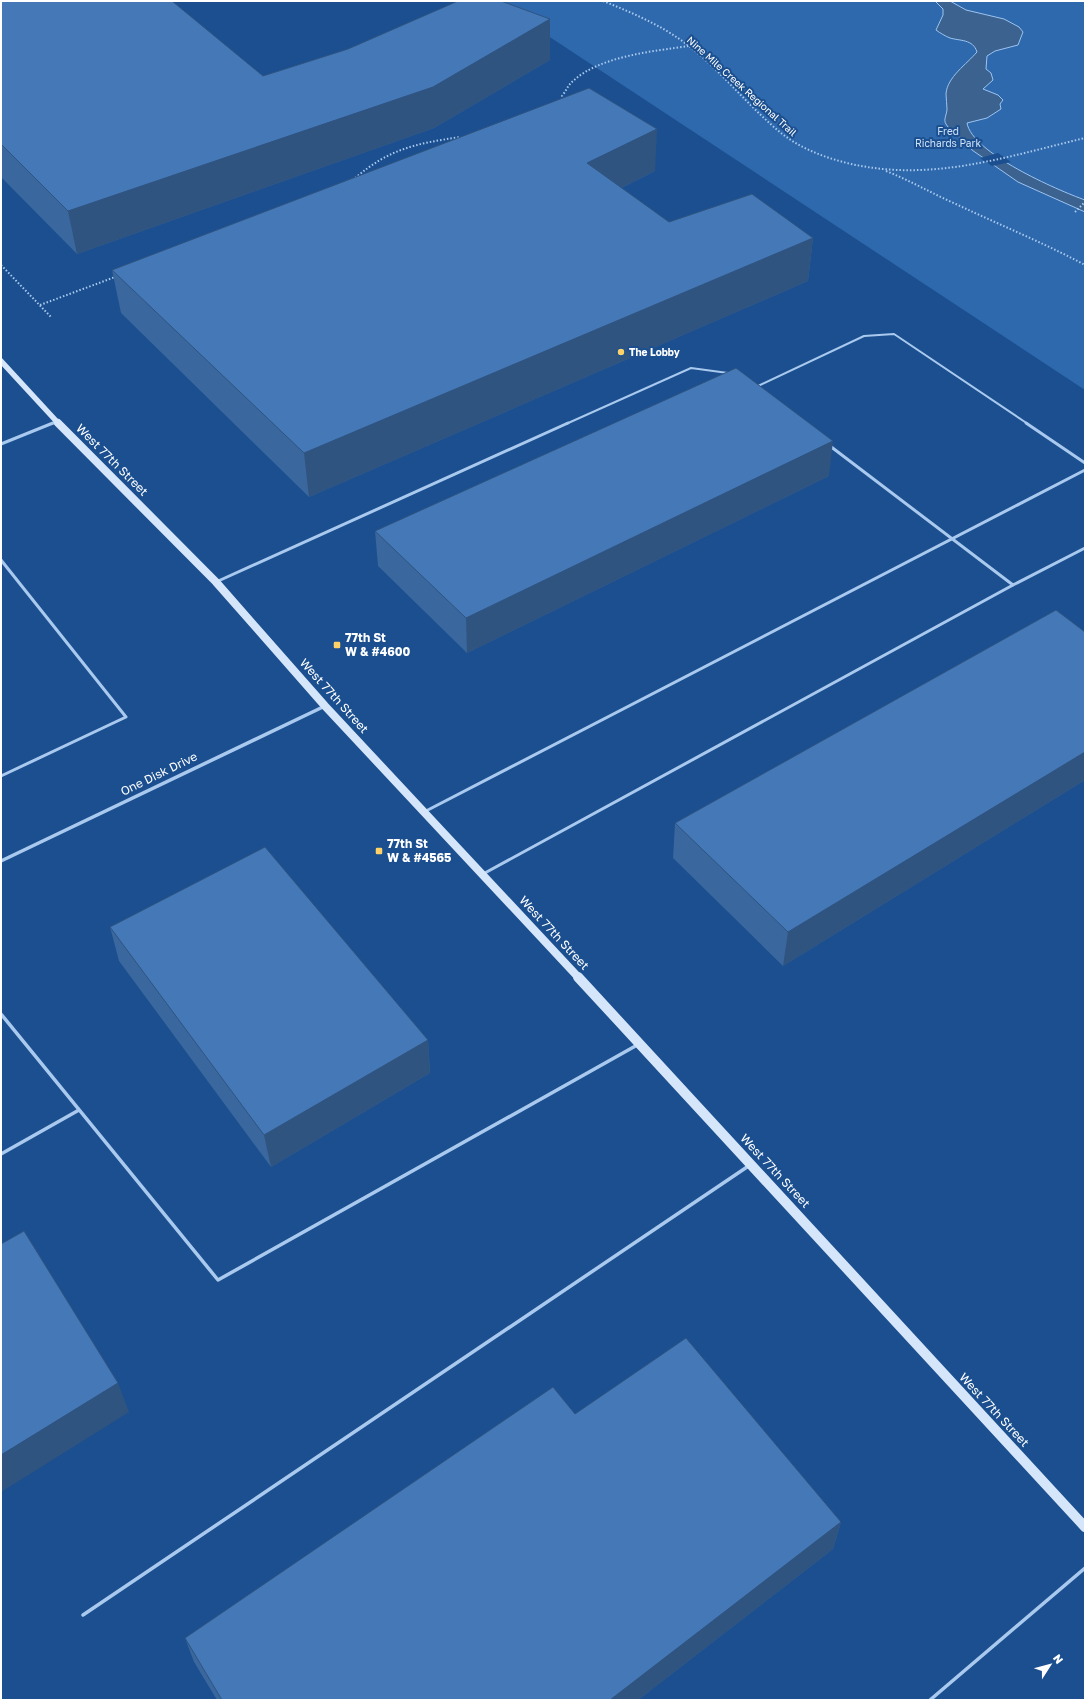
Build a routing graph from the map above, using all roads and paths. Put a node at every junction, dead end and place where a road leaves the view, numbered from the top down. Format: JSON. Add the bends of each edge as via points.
{"nodes":[{"id":1,"x":603,"y":1,"type":"edge"},
{"id":2,"x":689,"y":46,"type":"junction"},
{"id":3,"x":564,"y":102,"type":"edge"},
{"id":4,"x":466,"y":136,"type":"edge"},
{"id":5,"x":1085,"y":138,"type":"edge"},
{"id":6,"x":882,"y":169,"type":"junction"},
{"id":7,"x":354,"y":179,"type":"edge"},
{"id":8,"x":1085,"y":202,"type":"edge"},
{"id":9,"x":1075,"y":212,"type":"dead end"},
{"id":10,"x":1,"y":265,"type":"edge"},
{"id":11,"x":1085,"y":265,"type":"edge"},
{"id":12,"x":117,"y":276,"type":"edge"},
{"id":13,"x":40,"y":305,"type":"junction"},
{"id":14,"x":52,"y":318,"type":"dead end"},
{"id":15,"x":1,"y":361,"type":"edge"},
{"id":16,"x":729,"y":373,"type":"edge"},
{"id":17,"x":760,"y":393,"type":"edge"},
{"id":18,"x":57,"y":422,"type":"junction"},
{"id":19,"x":1,"y":444,"type":"edge"},
{"id":20,"x":827,"y":444,"type":"edge"},
{"id":21,"x":1085,"y":463,"type":"edge"},
{"id":22,"x":1085,"y":470,"type":"edge"},
{"id":23,"x":953,"y":540,"type":"junction"},
{"id":24,"x":1085,"y":548,"type":"edge"},
{"id":25,"x":1,"y":560,"type":"edge"},
{"id":26,"x":216,"y":582,"type":"junction"},
{"id":27,"x":1013,"y":585,"type":"junction"},
{"id":28,"x":325,"y":706,"type":"junction"},
{"id":29,"x":1,"y":776,"type":"edge"},
{"id":30,"x":424,"y":812,"type":"junction"},
{"id":31,"x":1,"y":861,"type":"edge"},
{"id":32,"x":483,"y":874,"type":"junction"},
{"id":33,"x":1,"y":1014,"type":"edge"},
{"id":34,"x":640,"y":1044,"type":"junction"},
{"id":35,"x":79,"y":1110,"type":"junction"},
{"id":36,"x":1,"y":1154,"type":"edge"},
{"id":37,"x":752,"y":1164,"type":"junction"},
{"id":38,"x":1085,"y":1527,"type":"edge"},
{"id":39,"x":1085,"y":1568,"type":"edge"},
{"id":40,"x":83,"y":1615,"type":"dead end"},
{"id":41,"x":930,"y":1700,"type":"edge"}],
"edges":[{"from":1,"to":2,"type":"path","name":"Nine Mile Creek Regional Trail","via":[[644,18]]},
{"from":2,"to":3,"type":"path","via":[[655,51],[597,66],[572,81],[562,96]]},
{"from":2,"to":6,"type":"path","name":"Nine Mile Creek Regional Trail","via":[[775,128],[791,140],[841,162]]},
{"from":4,"to":7,"type":"path","via":[[423,142],[370,164]]},
{"from":5,"to":6,"type":"path","name":"Nine Mile Creek Regional Trail","via":[[971,166],[932,171]]},
{"from":6,"to":11,"type":"path","via":[[1048,245]]},
{"from":8,"to":9,"type":"path"},
{"from":10,"to":13,"type":"path"},
{"from":12,"to":13,"type":"path"},
{"from":13,"to":14,"type":"path"},
{"from":15,"to":18,"type":"street","name":"West 77th Street"},
{"from":16,"to":26,"type":"lane","via":[[691,368]]},
{"from":17,"to":21,"type":"lane","via":[[754,388],[864,336],[894,334]]},
{"from":18,"to":19,"type":"lane"},
{"from":18,"to":26,"type":"street","name":"West 77th Street"},
{"from":20,"to":23,"type":"lane"},
{"from":22,"to":23,"type":"lane"},
{"from":23,"to":27,"type":"lane"},
{"from":23,"to":30,"type":"lane"},
{"from":24,"to":27,"type":"lane"},
{"from":25,"to":29,"type":"lane","via":[[126,717]]},
{"from":26,"to":28,"type":"street","name":"West 77th Street"},
{"from":27,"to":32,"type":"lane"},
{"from":28,"to":30,"type":"street","name":"West 77th Street"},
{"from":28,"to":31,"type":"street","name":"One Disk Drive"},
{"from":30,"to":32,"type":"street","name":"West 77th Street"},
{"from":32,"to":34,"type":"street","name":"West 77th Street"},
{"from":33,"to":35,"type":"lane"},
{"from":34,"to":35,"type":"lane","via":[[218,1280]]},
{"from":34,"to":37,"type":"street","name":"West 77th Street"},
{"from":35,"to":36,"type":"lane"},
{"from":37,"to":38,"type":"street","name":"West 77th Street"},
{"from":37,"to":40,"type":"lane"},
{"from":39,"to":41,"type":"lane"}]}
